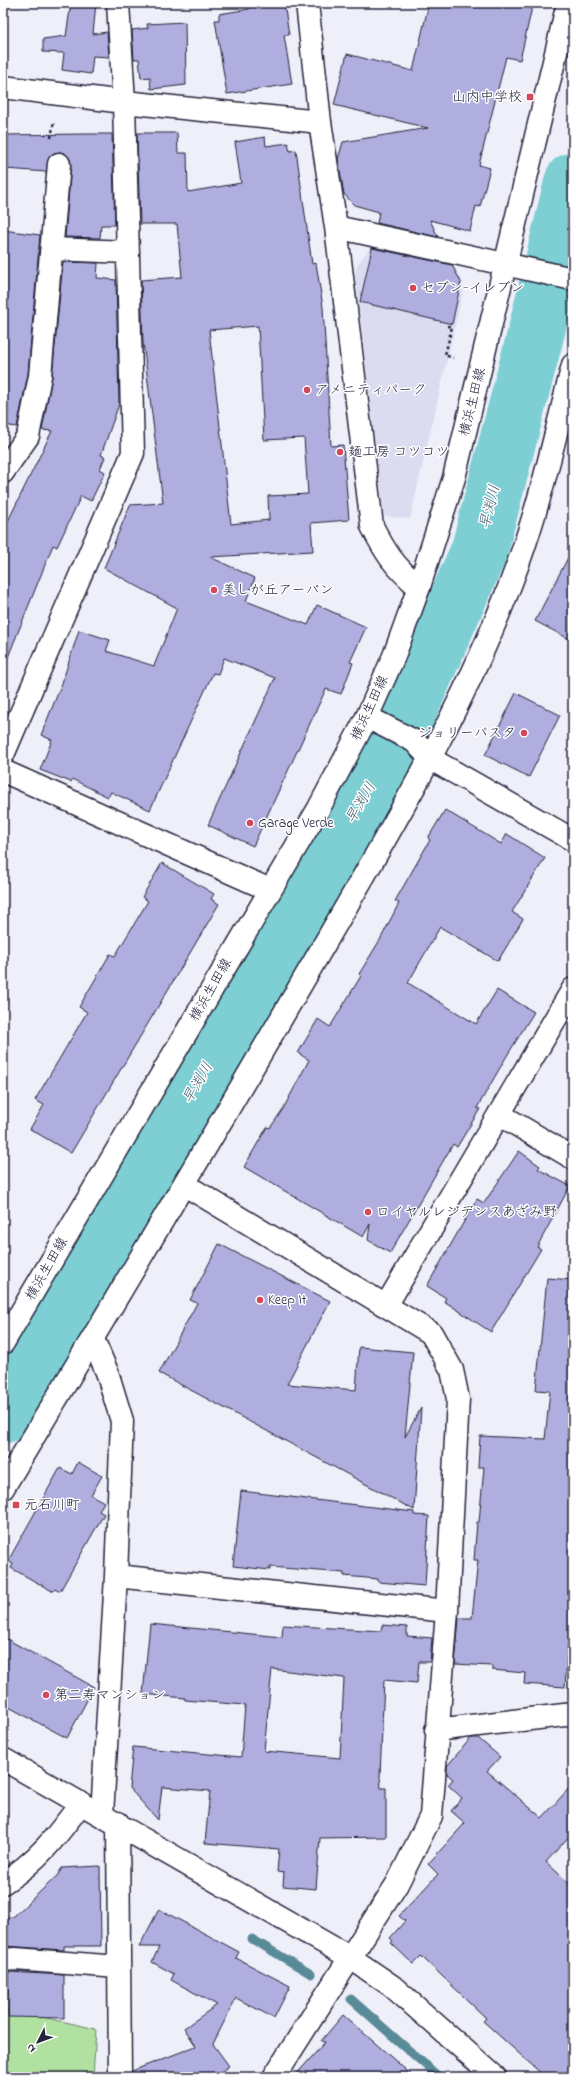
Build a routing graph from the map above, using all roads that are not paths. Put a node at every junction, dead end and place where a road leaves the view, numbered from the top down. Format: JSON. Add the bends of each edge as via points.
{"nodes":[{"id":1,"x":118,"y":3,"type":"edge"},
{"id":2,"x":307,"y":3,"type":"edge"},
{"id":3,"x":568,"y":3,"type":"edge"},
{"id":4,"x":3,"y":87,"type":"edge"},
{"id":5,"x":124,"y":102,"type":"junction"},
{"id":6,"x":320,"y":122,"type":"junction"},
{"id":7,"x":54,"y":155,"type":"road end"},
{"id":8,"x":336,"y":227,"type":"junction"},
{"id":9,"x":52,"y":248,"type":"junction"},
{"id":10,"x":128,"y":252,"type":"junction"},
{"id":11,"x":506,"y":264,"type":"junction"},
{"id":12,"x":573,"y":279,"type":"edge"},
{"id":13,"x":573,"y":365,"type":"edge"},
{"id":14,"x":3,"y":472,"type":"edge"},
{"id":15,"x":419,"y":588,"type":"junction"},
{"id":16,"x":367,"y":717,"type":"junction"},
{"id":17,"x":3,"y":755,"type":"edge"},
{"id":18,"x":431,"y":759,"type":"junction"},
{"id":19,"x":3,"y":771,"type":"edge"},
{"id":20,"x":573,"y":840,"type":"edge"},
{"id":21,"x":270,"y":890,"type":"junction"},
{"id":22,"x":573,"y":989,"type":"edge"},
{"id":23,"x":499,"y":1114,"type":"junction"},
{"id":24,"x":573,"y":1158,"type":"edge"},
{"id":25,"x":185,"y":1185,"type":"junction"},
{"id":26,"x":387,"y":1304,"type":"junction"},
{"id":27,"x":93,"y":1339,"type":"junction"},
{"id":28,"x":3,"y":1344,"type":"edge"},
{"id":29,"x":3,"y":1488,"type":"edge"},
{"id":30,"x":116,"y":1576,"type":"junction"},
{"id":31,"x":447,"y":1611,"type":"junction"},
{"id":32,"x":573,"y":1715,"type":"edge"},
{"id":33,"x":436,"y":1730,"type":"junction"},
{"id":34,"x":3,"y":1759,"type":"edge"},
{"id":35,"x":81,"y":1803,"type":"junction"},
{"id":36,"x":110,"y":1819,"type":"junction"},
{"id":37,"x":3,"y":1883,"type":"edge"},
{"id":38,"x":351,"y":1958,"type":"junction"},
{"id":39,"x":3,"y":1960,"type":"edge"},
{"id":40,"x":118,"y":1967,"type":"junction"},
{"id":41,"x":120,"y":2077,"type":"edge"},
{"id":42,"x":274,"y":2077,"type":"edge"},
{"id":43,"x":495,"y":2077,"type":"edge"}],
"edges":[{"from":1,"to":5,"type":"street"},
{"from":2,"to":6,"type":"street"},
{"from":3,"to":11,"type":"street","name":"横浜生田線"},
{"from":4,"to":5,"type":"street"},
{"from":5,"to":6,"type":"street"},
{"from":5,"to":10,"type":"street"},
{"from":6,"to":8,"type":"street"},
{"from":7,"to":9,"type":"street"},
{"from":8,"to":11,"type":"street"},
{"from":8,"to":15,"type":"street","via":[[372,526],[384,552]]},
{"from":9,"to":10,"type":"street"},
{"from":9,"to":14,"type":"street","via":[[40,376],[28,436]]},
{"from":10,"to":17,"type":"street","via":[[133,453]]},
{"from":11,"to":12,"type":"street"},
{"from":11,"to":15,"type":"street","name":"横浜生田線","via":[[454,478]]},
{"from":13,"to":18,"type":"street","via":[[540,496],[519,562],[464,694]]},
{"from":15,"to":16,"type":"street","name":"横浜生田線","via":[[394,656]]},
{"from":16,"to":18,"type":"street","via":[[414,741]]},
{"from":16,"to":21,"type":"street","name":"横浜生田線","via":[[319,808]]},
{"from":18,"to":20,"type":"street"},
{"from":18,"to":25,"type":"street"},
{"from":19,"to":21,"type":"street"},
{"from":21,"to":28,"type":"street","name":"横浜生田線"},
{"from":22,"to":23,"type":"street"},
{"from":23,"to":24,"type":"street"},
{"from":23,"to":26,"type":"street"},
{"from":25,"to":26,"type":"street"},
{"from":25,"to":27,"type":"street"},
{"from":26,"to":31,"type":"street","via":[[431,1333],[452,1370],[458,1399]]},
{"from":27,"to":29,"type":"street"},
{"from":27,"to":30,"type":"street","via":[[107,1372],[122,1421]]},
{"from":30,"to":31,"type":"street"},
{"from":30,"to":36,"type":"street"},
{"from":31,"to":33,"type":"street"},
{"from":32,"to":33,"type":"street"},
{"from":33,"to":38,"type":"street","via":[[431,1816],[397,1884]]},
{"from":34,"to":35,"type":"street"},
{"from":35,"to":36,"type":"street"},
{"from":35,"to":37,"type":"street","via":[[57,1836],[24,1869]]},
{"from":36,"to":38,"type":"street"},
{"from":36,"to":40,"type":"street"},
{"from":38,"to":42,"type":"street"},
{"from":38,"to":43,"type":"street","via":[[392,1986]]},
{"from":39,"to":40,"type":"street"},
{"from":40,"to":41,"type":"street"}]}
